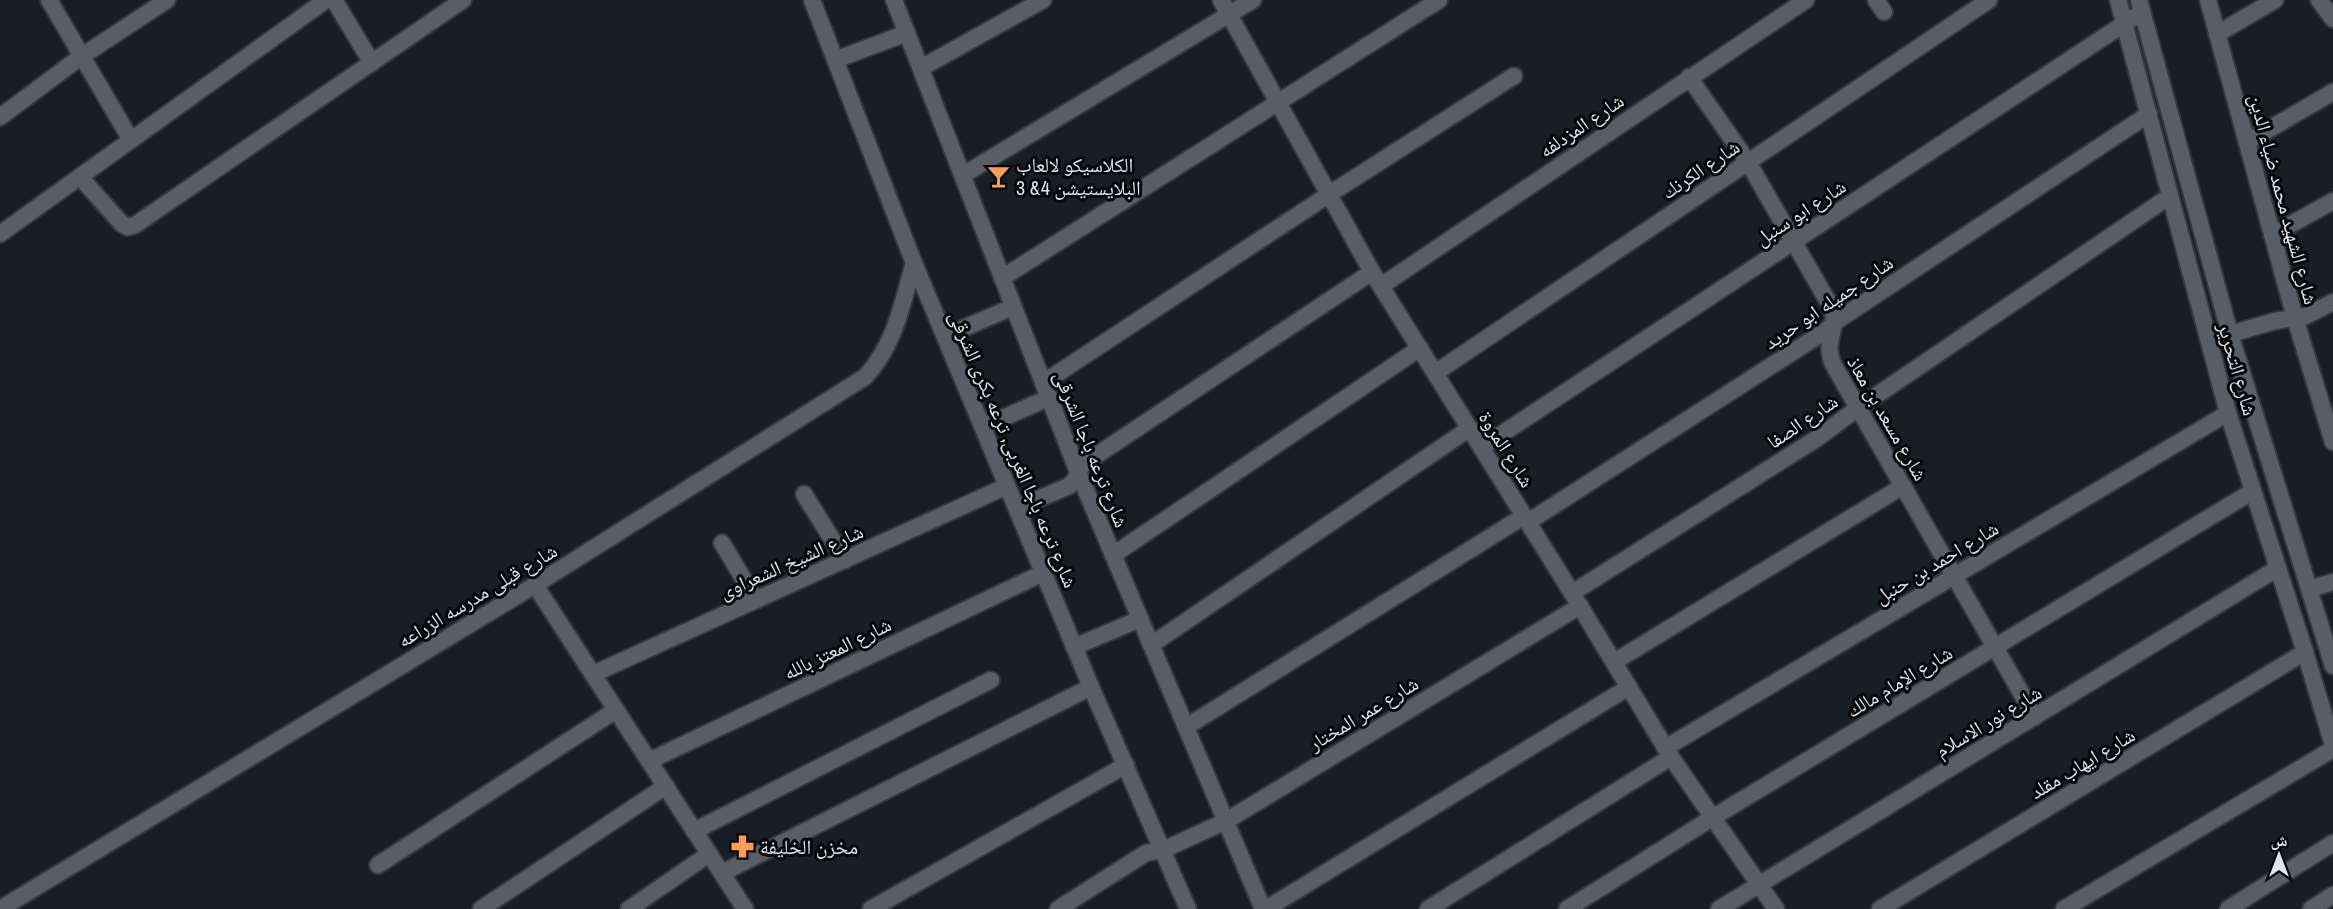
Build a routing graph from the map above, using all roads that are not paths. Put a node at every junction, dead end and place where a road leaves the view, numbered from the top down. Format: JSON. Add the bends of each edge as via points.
{"nodes":[{"id":1,"x":49,"y":0,"type":"edge"},
{"id":2,"x":167,"y":0,"type":"edge"},
{"id":3,"x":326,"y":0,"type":"edge"},
{"id":4,"x":334,"y":0,"type":"edge"},
{"id":5,"x":463,"y":0,"type":"edge"},
{"id":6,"x":812,"y":0,"type":"edge"},
{"id":7,"x":894,"y":0,"type":"edge"},
{"id":8,"x":1043,"y":0,"type":"edge"},
{"id":9,"x":1253,"y":0,"type":"edge"},
{"id":10,"x":1439,"y":0,"type":"edge"},
{"id":11,"x":1806,"y":0,"type":"edge"},
{"id":12,"x":1989,"y":0,"type":"edge"},
{"id":13,"x":2118,"y":0,"type":"edge"},
{"id":14,"x":2208,"y":0,"type":"edge"},
{"id":15,"x":2275,"y":0,"type":"edge"},
{"id":16,"x":2319,"y":0,"type":"edge"},
{"id":17,"x":2140,"y":6,"type":"edge"},
{"id":18,"x":1016,"y":7,"type":"edge"},
{"id":19,"x":1225,"y":7,"type":"edge"},
{"id":20,"x":2333,"y":19,"type":"edge"},
{"id":21,"x":2123,"y":23,"type":"junction"},
{"id":22,"x":907,"y":33,"type":"junction"},
{"id":23,"x":2217,"y":34,"type":"junction"},
{"id":24,"x":82,"y":57,"type":"junction"},
{"id":25,"x":835,"y":60,"type":"junction"},
{"id":26,"x":372,"y":63,"type":"junction"},
{"id":27,"x":921,"y":68,"type":"junction"},
{"id":28,"x":1514,"y":76,"type":"dead end"},
{"id":29,"x":1689,"y":77,"type":"junction"},
{"id":30,"x":2333,"y":92,"type":"edge"},
{"id":31,"x":1277,"y":103,"type":"junction"},
{"id":32,"x":2149,"y":114,"type":"junction"},
{"id":33,"x":0,"y":117,"type":"edge"},
{"id":34,"x":131,"y":140,"type":"junction"},
{"id":35,"x":2247,"y":142,"type":"junction"},
{"id":36,"x":1748,"y":162,"type":"junction"},
{"id":37,"x":963,"y":175,"type":"junction"},
{"id":38,"x":80,"y":177,"type":"junction"},
{"id":39,"x":1328,"y":195,"type":"junction"},
{"id":40,"x":2170,"y":196,"type":"junction"},
{"id":41,"x":2333,"y":201,"type":"edge"},
{"id":42,"x":0,"y":234,"type":"edge"},
{"id":43,"x":2272,"y":235,"type":"junction"},
{"id":44,"x":1793,"y":241,"type":"junction"},
{"id":45,"x":914,"y":263,"type":"junction"},
{"id":46,"x":1002,"y":278,"type":"junction"},
{"id":47,"x":1377,"y":279,"type":"junction"},
{"id":48,"x":2333,"y":302,"type":"edge"},
{"id":49,"x":1013,"y":307,"type":"junction"},
{"id":50,"x":2295,"y":318,"type":"junction"},
{"id":51,"x":1835,"y":322,"type":"junction"},
{"id":52,"x":2230,"y":334,"type":"junction"},
{"id":53,"x":945,"y":336,"type":"junction"},
{"id":54,"x":2208,"y":341,"type":"junction"},
{"id":55,"x":1420,"y":348,"type":"junction"},
{"id":56,"x":1435,"y":373,"type":"junction"},
{"id":57,"x":1046,"y":391,"type":"junction"},
{"id":58,"x":2327,"y":401,"type":"edge"},
{"id":59,"x":1858,"y":408,"type":"junction"},
{"id":60,"x":2228,"y":413,"type":"junction"},
{"id":61,"x":983,"y":427,"type":"junction"},
{"id":62,"x":1470,"y":428,"type":"junction"},
{"id":63,"x":2333,"y":442,"type":"edge"},
{"id":64,"x":1482,"y":447,"type":"junction"},
{"id":65,"x":1078,"y":472,"type":"junction"},
{"id":66,"x":1007,"y":486,"type":"junction"},
{"id":67,"x":1903,"y":486,"type":"junction"},
{"id":68,"x":2253,"y":491,"type":"junction"},
{"id":69,"x":804,"y":494,"type":"dead end"},
{"id":70,"x":1017,"y":508,"type":"junction"},
{"id":71,"x":1526,"y":519,"type":"junction"},
{"id":72,"x":722,"y":543,"type":"dead end"},
{"id":73,"x":1113,"y":555,"type":"junction"},
{"id":74,"x":845,"y":560,"type":"junction"},
{"id":75,"x":2278,"y":568,"type":"junction"},
{"id":76,"x":1044,"y":573,"type":"junction"},
{"id":77,"x":1954,"y":576,"type":"junction"},
{"id":78,"x":2333,"y":582,"type":"edge"},
{"id":79,"x":535,"y":585,"type":"junction"},
{"id":80,"x":2310,"y":589,"type":"junction"},
{"id":81,"x":756,"y":600,"type":"junction"},
{"id":82,"x":1576,"y":600,"type":"junction"},
{"id":83,"x":1140,"y":619,"type":"junction"},
{"id":84,"x":1151,"y":645,"type":"junction"},
{"id":85,"x":1074,"y":647,"type":"junction"},
{"id":86,"x":1996,"y":647,"type":"junction"},
{"id":87,"x":2305,"y":652,"type":"junction"},
{"id":88,"x":1614,"y":662,"type":"junction"},
{"id":89,"x":2333,"y":666,"type":"edge"},
{"id":90,"x":593,"y":674,"type":"junction"},
{"id":91,"x":991,"y":680,"type":"dead end"},
{"id":92,"x":1091,"y":687,"type":"junction"},
{"id":93,"x":1629,"y":687,"type":"junction"},
{"id":94,"x":616,"y":710,"type":"junction"},
{"id":95,"x":2035,"y":717,"type":"junction"},
{"id":96,"x":1186,"y":727,"type":"junction"},
{"id":97,"x":2333,"y":747,"type":"edge"},
{"id":98,"x":1668,"y":752,"type":"junction"},
{"id":99,"x":650,"y":761,"type":"junction"},
{"id":100,"x":1126,"y":765,"type":"junction"},
{"id":101,"x":666,"y":786,"type":"junction"},
{"id":102,"x":1712,"y":818,"type":"junction"},
{"id":103,"x":1226,"y":821,"type":"junction"},
{"id":104,"x":694,"y":831,"type":"junction"},
{"id":105,"x":2333,"y":843,"type":"edge"},
{"id":106,"x":1163,"y":850,"type":"junction"},
{"id":107,"x":709,"y":854,"type":"junction"},
{"id":108,"x":378,"y":865,"type":"dead end"},
{"id":109,"x":722,"y":873,"type":"junction"},
{"id":110,"x":1759,"y":884,"type":"junction"},
{"id":111,"x":2333,"y":895,"type":"edge"},
{"id":112,"x":0,"y":909,"type":"edge"},
{"id":113,"x":481,"y":909,"type":"edge"},
{"id":114,"x":629,"y":909,"type":"edge"},
{"id":115,"x":745,"y":909,"type":"edge"},
{"id":116,"x":871,"y":909,"type":"edge"},
{"id":117,"x":1058,"y":909,"type":"edge"},
{"id":118,"x":1188,"y":909,"type":"edge"},
{"id":119,"x":1264,"y":909,"type":"edge"},
{"id":120,"x":1428,"y":909,"type":"edge"},
{"id":121,"x":1568,"y":909,"type":"edge"},
{"id":122,"x":1719,"y":909,"type":"edge"},
{"id":123,"x":1776,"y":909,"type":"edge"},
{"id":124,"x":1880,"y":909,"type":"edge"},
{"id":125,"x":2064,"y":909,"type":"edge"},
{"id":126,"x":2228,"y":909,"type":"edge"},
{"id":127,"x":2311,"y":909,"type":"edge"}],
"edges":[{"from":1,"to":24,"type":"street"},
{"from":2,"to":24,"type":"street"},
{"from":3,"to":34,"type":"street"},
{"from":4,"to":26,"type":"street"},
{"from":5,"to":26,"type":"street"},
{"from":6,"to":25,"type":"street","name":"شارع ترعه باجا الغربى, ترعه بكرى الشرقى"},
{"from":7,"to":22,"type":"street","name":"شارع ترعه باجا الشرقى"},
{"from":8,"to":18,"type":"street"},
{"from":9,"to":19,"type":"street"},
{"from":10,"to":31,"type":"street"},
{"from":11,"to":29,"type":"street","name":"شارع المزدلفه"},
{"from":12,"to":36,"type":"street","name":"شارع الكرنك"},
{"from":13,"to":21,"type":"street","name":"شارع التحرير"},
{"from":14,"to":23,"type":"street","name":"شارع الشهيد محمد ضياء الدين"},
{"from":15,"to":23,"type":"street"},
{"from":16,"to":20,"type":"street"},
{"from":17,"to":21,"type":"street","name":"شارع ابو سنبل"},
{"from":17,"to":52,"type":"street","name":"شارع التحرير"},
{"from":18,"to":27,"type":"street"},
{"from":19,"to":31,"type":"street","name":"شارع المروة"},
{"from":19,"to":37,"type":"street"},
{"from":21,"to":32,"type":"street","name":"شارع التحرير"},
{"from":21,"to":44,"type":"street","name":"شارع ابو سنبل"},
{"from":22,"to":25,"type":"street"},
{"from":22,"to":27,"type":"street","name":"شارع ترعه باجا الشرقى"},
{"from":23,"to":35,"type":"street","name":"شارع الشهيد محمد ضياء الدين"},
{"from":24,"to":33,"type":"street"},
{"from":24,"to":34,"type":"street"},
{"from":25,"to":45,"type":"street","name":"شارع ترعه باجا الغربى, ترعه بكرى الشرقى"},
{"from":26,"to":38,"type":"street","via":[[135,225],[122,224]]},
{"from":27,"to":37,"type":"street","name":"شارع ترعه باجا الشرقى"},
{"from":28,"to":39,"type":"street"},
{"from":29,"to":36,"type":"street"},
{"from":29,"to":47,"type":"street","name":"شارع المزدلفه"},
{"from":30,"to":35,"type":"street"},
{"from":31,"to":39,"type":"street","name":"شارع المروة"},
{"from":31,"to":46,"type":"street"},
{"from":32,"to":40,"type":"street","name":"شارع التحرير"},
{"from":32,"to":51,"type":"street","name":"شارع جميله ابو حريد"},
{"from":34,"to":38,"type":"street"},
{"from":35,"to":43,"type":"street","name":"شارع الشهيد محمد ضياء الدين"},
{"from":36,"to":44,"type":"street"},
{"from":36,"to":56,"type":"street","name":"شارع الكرنك"},
{"from":37,"to":46,"type":"street","name":"شارع ترعه باجا الشرقى"},
{"from":38,"to":42,"type":"street"},
{"from":39,"to":47,"type":"street","name":"شارع المروة"},
{"from":39,"to":57,"type":"street"},
{"from":40,"to":54,"type":"street","name":"شارع التحرير"},
{"from":40,"to":59,"type":"street","name":"شارع الصفا"},
{"from":41,"to":43,"type":"street"},
{"from":43,"to":50,"type":"street","name":"شارع الشهيد محمد ضياء الدين"},
{"from":44,"to":51,"type":"street","via":[[1834,313]]},
{"from":44,"to":64,"type":"street","name":"شارع ابو سنبل"},
{"from":45,"to":53,"type":"street","name":"شارع ترعه باجا الغربى, ترعه بكرى الشرقى"},
{"from":45,"to":79,"type":"street","name":"شارع قبلى مدرسه الزراعه","via":[[887,349],[865,377]]},
{"from":46,"to":49,"type":"street","name":"شارع ترعه باجا الشرقى"},
{"from":47,"to":55,"type":"street","name":"شارع المروة"},
{"from":47,"to":65,"type":"street","name":"شارع المزدلفه","via":[[1082,465]]},
{"from":48,"to":50,"type":"street","via":[[2317,312]]},
{"from":49,"to":53,"type":"street"},
{"from":49,"to":57,"type":"street","name":"شارع ترعه باجا الشرقى"},
{"from":50,"to":52,"type":"street"},
{"from":50,"to":58,"type":"street","name":"شارع الشهيد محمد ضياء الدين"},
{"from":51,"to":59,"type":"street","name":"شارع مسعد بن معاذ","via":[[1828,353]]},
{"from":51,"to":71,"type":"street","name":"شارع جميله ابو حريد"},
{"from":52,"to":54,"type":"street"},
{"from":52,"to":80,"type":"street","name":"شارع التحرير"},
{"from":53,"to":61,"type":"street","name":"شارع ترعه باجا الغربى, ترعه بكرى الشرقى"},
{"from":54,"to":60,"type":"street","name":"شارع التحرير"},
{"from":55,"to":56,"type":"street","name":"شارع المروة"},
{"from":55,"to":73,"type":"street"},
{"from":56,"to":62,"type":"street","name":"شارع المروة"},
{"from":57,"to":61,"type":"street"},
{"from":57,"to":65,"type":"street","name":"شارع ترعه باجا الشرقى"},
{"from":58,"to":63,"type":"street","name":"شارع الشهيد محمد ضياء الدين"},
{"from":59,"to":67,"type":"street","name":"شارع مسعد بن معاذ"},
{"from":59,"to":82,"type":"street","name":"شارع الصفا"},
{"from":60,"to":68,"type":"street","name":"شارع التحرير"},
{"from":60,"to":77,"type":"street","name":"شارع احمد بن حنبل"},
{"from":61,"to":66,"type":"street","name":"شارع ترعه باجا الغربى, ترعه بكرى الشرقى"},
{"from":62,"to":64,"type":"street","name":"شارع المروة"},
{"from":62,"to":84,"type":"street"},
{"from":64,"to":71,"type":"street","name":"شارع المروة"},
{"from":65,"to":70,"type":"street","name":"شارع المزدلفه","via":[[1069,486]]},
{"from":65,"to":73,"type":"street","name":"شارع ترعه باجا الشرقى"},
{"from":66,"to":70,"type":"street","name":"شارع ترعه باجا الغربى, ترعه بكرى الشرقى"},
{"from":66,"to":74,"type":"street","name":"شارع الشيخ الشعراوى"},
{"from":67,"to":77,"type":"street","name":"شارع مسعد بن معاذ"},
{"from":67,"to":88,"type":"street"},
{"from":68,"to":75,"type":"street","name":"شارع التحرير"},
{"from":68,"to":86,"type":"street","name":"شارع الإمام مالك"},
{"from":69,"to":74,"type":"street"},
{"from":70,"to":76,"type":"street","name":"شارع ترعه باجا الغربى, ترعه بكرى الشرقى"},
{"from":71,"to":82,"type":"street","name":"شارع المروة"},
{"from":71,"to":96,"type":"street","name":"شارع جميله ابو حريد"},
{"from":72,"to":81,"type":"street"},
{"from":73,"to":83,"type":"street","name":"شارع ترعه باجا الشرقى"},
{"from":74,"to":81,"type":"street","name":"شارع الشيخ الشعراوى"},
{"from":75,"to":87,"type":"street","name":"شارع التحرير"},
{"from":75,"to":95,"type":"street","name":"شارع نور الاسلام"},
{"from":76,"to":85,"type":"street","name":"شارع ترعه باجا الغربى, ترعه بكرى الشرقى"},
{"from":76,"to":99,"type":"street","name":"شارع المعتز بالله"},
{"from":77,"to":86,"type":"street","name":"شارع مسعد بن معاذ"},
{"from":77,"to":98,"type":"street","name":"شارع احمد بن حنبل"},
{"from":78,"to":80,"type":"street"},
{"from":79,"to":90,"type":"street"},
{"from":79,"to":112,"type":"street","name":"شارع قبلى مدرسه الزراعه"},
{"from":80,"to":89,"type":"street","name":"شارع التحرير"},
{"from":81,"to":90,"type":"street","name":"شارع الشيخ الشعراوى"},
{"from":82,"to":88,"type":"street","name":"شارع المروة"},
{"from":82,"to":103,"type":"street","name":"شارع عمر المختار"},
{"from":83,"to":84,"type":"street","name":"شارع ترعه باجا الشرقى"},
{"from":83,"to":85,"type":"street"},
{"from":84,"to":96,"type":"street","name":"شارع ترعه باجا الشرقى"},
{"from":85,"to":92,"type":"street","name":"شارع ترعه باجا الغربى, ترعه بكرى الشرقى"},
{"from":86,"to":95,"type":"street","name":"شارع مسعد بن معاذ"},
{"from":86,"to":102,"type":"street","name":"شارع الإمام مالك"},
{"from":87,"to":97,"type":"street","name":"شارع التحرير"},
{"from":87,"to":124,"type":"street","name":"شارع ايهاب مقلد"},
{"from":88,"to":93,"type":"street","name":"شارع المروة"},
{"from":90,"to":94,"type":"street"},
{"from":91,"to":104,"type":"street"},
{"from":92,"to":100,"type":"street","name":"شارع ترعه باجا الغربى, ترعه بكرى الشرقى"},
{"from":92,"to":109,"type":"street"},
{"from":93,"to":98,"type":"street","name":"شارع المروة"},
{"from":93,"to":119,"type":"street"},
{"from":94,"to":99,"type":"street"},
{"from":94,"to":108,"type":"street"},
{"from":95,"to":110,"type":"street","name":"شارع نور الاسلام"},
{"from":96,"to":103,"type":"street","name":"شارع ترعه باجا الشرقى"},
{"from":97,"to":125,"type":"street"},
{"from":98,"to":102,"type":"street","name":"شارع المروة"},
{"from":98,"to":120,"type":"street","name":"شارع احمد بن حنبل"},
{"from":99,"to":101,"type":"street"},
{"from":100,"to":106,"type":"street","name":"شارع ترعه باجا الغربى, ترعه بكرى الشرقى"},
{"from":100,"to":116,"type":"street"},
{"from":101,"to":104,"type":"street"},
{"from":101,"to":113,"type":"street"},
{"from":102,"to":110,"type":"street","name":"شارع المروة"},
{"from":102,"to":121,"type":"street","name":"شارع الإمام مالك"},
{"from":103,"to":106,"type":"street","name":"شارع عمر المختار"},
{"from":103,"to":119,"type":"street","name":"شارع ترعه باجا الشرقى"},
{"from":104,"to":107,"type":"street"},
{"from":105,"to":126,"type":"street"},
{"from":106,"to":117,"type":"street","name":"شارع عمر المختار","via":[[1146,853]]},
{"from":106,"to":118,"type":"street","name":"شارع ترعه باجا الغربى, ترعه بكرى الشرقى"},
{"from":107,"to":109,"type":"street"},
{"from":107,"to":114,"type":"street"},
{"from":109,"to":115,"type":"street"},
{"from":110,"to":122,"type":"street","name":"شارع نور الاسلام"},
{"from":110,"to":123,"type":"street","name":"شارع المروة"},
{"from":111,"to":127,"type":"street"}]}
